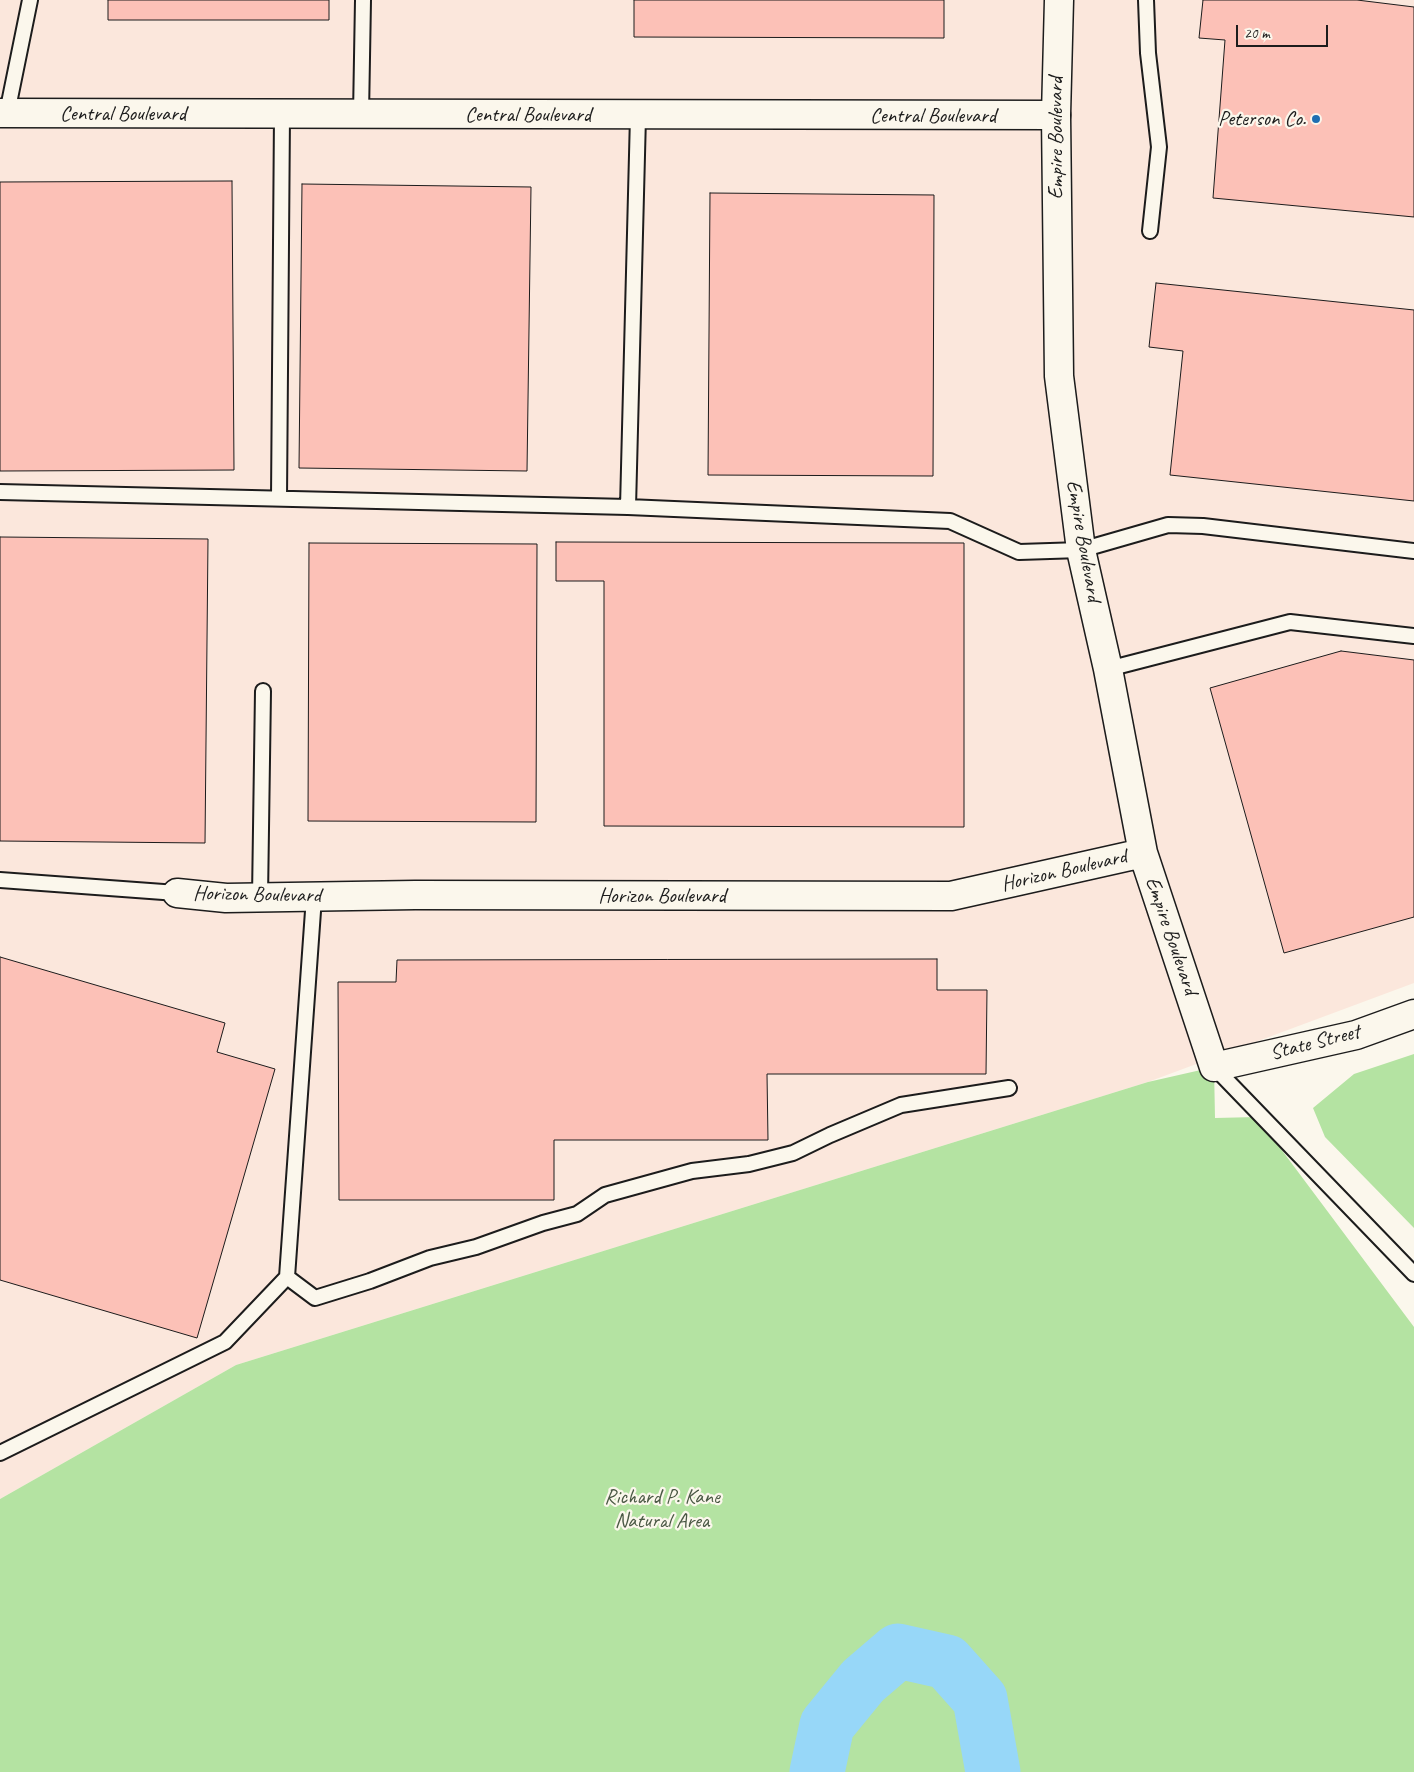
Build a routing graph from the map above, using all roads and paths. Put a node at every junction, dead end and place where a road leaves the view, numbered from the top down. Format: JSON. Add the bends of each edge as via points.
{"nodes":[{"id":1,"x":30,"y":0,"type":"edge"},
{"id":2,"x":363,"y":0,"type":"edge"},
{"id":3,"x":1059,"y":0,"type":"edge"},
{"id":4,"x":1146,"y":0,"type":"edge"},
{"id":5,"x":3,"y":113,"type":"edge"},
{"id":6,"x":282,"y":115,"type":"junction"},
{"id":7,"x":361,"y":115,"type":"junction"},
{"id":8,"x":1056,"y":115,"type":"junction"},
{"id":9,"x":638,"y":116,"type":"junction"},
{"id":10,"x":1150,"y":230,"type":"dead end"},
{"id":11,"x":0,"y":492,"type":"edge"},
{"id":12,"x":279,"y":498,"type":"junction"},
{"id":13,"x":628,"y":507,"type":"junction"},
{"id":14,"x":1081,"y":550,"type":"junction"},
{"id":15,"x":1414,"y":551,"type":"edge"},
{"id":16,"x":1414,"y":636,"type":"edge"},
{"id":17,"x":1108,"y":669,"type":"junction"},
{"id":18,"x":263,"y":691,"type":"dead end"},
{"id":19,"x":1143,"y":853,"type":"junction"},
{"id":20,"x":0,"y":880,"type":"edge"},
{"id":21,"x":177,"y":893,"type":"joint"},
{"id":22,"x":260,"y":897,"type":"junction"},
{"id":23,"x":314,"y":897,"type":"junction"},
{"id":24,"x":1414,"y":1014,"type":"edge"},
{"id":25,"x":1214,"y":1067,"type":"junction"},
{"id":26,"x":1009,"y":1088,"type":"dead end"},
{"id":27,"x":1414,"y":1274,"type":"edge"},
{"id":28,"x":287,"y":1277,"type":"junction"},
{"id":29,"x":0,"y":1453,"type":"edge"}],
"edges":[{"from":1,"to":5,"type":"lane"},
{"from":2,"to":7,"type":"lane"},
{"from":3,"to":8,"type":"street","name":"Empire Boulevard"},
{"from":4,"to":10,"type":"lane","via":[[1148,53],[1159,146]]},
{"from":5,"to":6,"type":"street","name":"Central Boulevard"},
{"from":6,"to":7,"type":"street","name":"Central Boulevard"},
{"from":6,"to":12,"type":"lane"},
{"from":7,"to":9,"type":"street","name":"Central Boulevard"},
{"from":8,"to":9,"type":"street","name":"Central Boulevard"},
{"from":8,"to":14,"type":"street","name":"Empire Boulevard","via":[[1059,376]]},
{"from":9,"to":13,"type":"lane"},
{"from":11,"to":12,"type":"lane"},
{"from":12,"to":13,"type":"lane"},
{"from":13,"to":14,"type":"lane","via":[[950,521],[1019,552]]},
{"from":14,"to":15,"type":"lane","via":[[1168,525],[1203,526]]},
{"from":14,"to":17,"type":"street","name":"Empire Boulevard"},
{"from":16,"to":17,"type":"lane","via":[[1290,622]]},
{"from":17,"to":19,"type":"street","name":"Empire Boulevard"},
{"from":18,"to":22,"type":"lane"},
{"from":19,"to":23,"type":"street","name":"Horizon Boulevard","via":[[951,896]]},
{"from":19,"to":25,"type":"street","name":"Empire Boulevard"},
{"from":20,"to":21,"type":"lane"},
{"from":21,"to":22,"type":"street","name":"Horizon Boulevard","via":[[226,898]]},
{"from":22,"to":23,"type":"street","name":"Horizon Boulevard"},
{"from":23,"to":28,"type":"lane"},
{"from":24,"to":25,"type":"street","name":"State Street","via":[[1356,1035]]},
{"from":25,"to":27,"type":"lane"},
{"from":26,"to":28,"type":"lane","via":[[901,1105],[793,1154],[692,1171],[605,1194],[577,1214],[476,1247],[430,1258],[315,1298]]},
{"from":28,"to":29,"type":"lane","via":[[225,1342]]}]}
